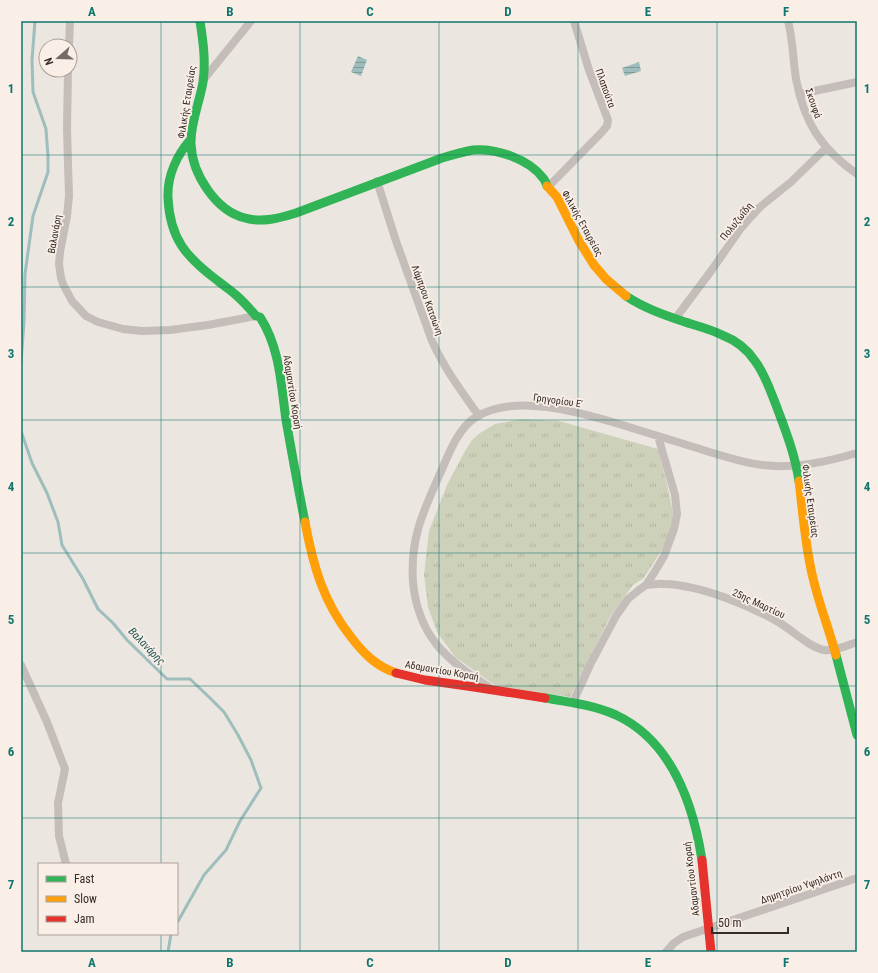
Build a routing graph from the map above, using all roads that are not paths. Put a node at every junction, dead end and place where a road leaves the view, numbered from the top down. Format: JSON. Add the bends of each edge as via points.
{"nodes":[{"id":1,"x":70,"y":21,"type":"edge"},
{"id":2,"x":200,"y":21,"type":"edge"},
{"id":3,"x":251,"y":21,"type":"edge"},
{"id":4,"x":574,"y":21,"type":"edge"},
{"id":5,"x":788,"y":21,"type":"edge"},
{"id":6,"x":69,"y":38,"type":"edge"},
{"id":7,"x":68,"y":78,"type":"edge"},
{"id":8,"x":203,"y":80,"type":"junction"},
{"id":9,"x":857,"y":82,"type":"edge"},
{"id":10,"x":800,"y":94,"type":"junction"},
{"id":11,"x":191,"y":139,"type":"junction"},
{"id":12,"x":826,"y":148,"type":"junction"},
{"id":13,"x":857,"y":174,"type":"edge"},
{"id":14,"x":377,"y":181,"type":"junction"},
{"id":15,"x":548,"y":187,"type":"junction"},
{"id":16,"x":256,"y":316,"type":"junction"},
{"id":17,"x":675,"y":319,"type":"junction"},
{"id":18,"x":479,"y":416,"type":"junction"},
{"id":19,"x":658,"y":436,"type":"junction"},
{"id":20,"x":857,"y":453,"type":"edge"},
{"id":21,"x":796,"y":466,"type":"junction"},
{"id":22,"x":646,"y":586,"type":"junction"},
{"id":23,"x":857,"y":642,"type":"edge"},
{"id":24,"x":834,"y":649,"type":"junction"},
{"id":25,"x":21,"y":665,"type":"edge"},
{"id":26,"x":494,"y":691,"type":"junction"},
{"id":27,"x":573,"y":702,"type":"junction"},
{"id":28,"x":857,"y":735,"type":"edge"},
{"id":29,"x":66,"y":863,"type":"edge"},
{"id":30,"x":857,"y":878,"type":"edge"},
{"id":31,"x":708,"y":928,"type":"junction"},
{"id":32,"x":666,"y":952,"type":"edge"},
{"id":33,"x":711,"y":952,"type":"edge"}],
"edges":[{"from":1,"to":6,"type":"street"},
{"from":2,"to":8,"type":"main road","name":"Φιλικής Εταιρείας","via":[[204,59]]},
{"from":3,"to":8,"type":"street"},
{"from":4,"to":15,"type":"street","name":"Πλαπούτα","via":[[608,120],[602,132]]},
{"from":5,"to":10,"type":"street","name":"Σκουφά"},
{"from":7,"to":16,"type":"street","name":"Βαλανάρη","via":[[69,196],[59,264],[63,284],[72,301],[86,316],[98,322],[142,331],[208,325]]},
{"from":8,"to":11,"type":"main road","name":"Φιλικής Εταιρείας"},
{"from":9,"to":10,"type":"street"},
{"from":10,"to":12,"type":"street","name":"Σκουφά","via":[[810,124]]},
{"from":11,"to":14,"type":"main road","name":"Φιλικής Εταιρείας","via":[[194,164],[207,189],[230,212],[246,219],[283,218]]},
{"from":11,"to":16,"type":"main road","name":"Αδαμαντίου Κοραή","via":[[183,147],[169,183],[169,209],[173,229],[180,244],[196,262]]},
{"from":12,"to":13,"type":"street","name":"Σκουφά"},
{"from":12,"to":17,"type":"street","name":"Πολυζωΐδη","via":[[748,220]]},
{"from":14,"to":15,"type":"main road","name":"Φιλικής Εταιρείας","via":[[450,156],[474,150],[487,150],[508,155],[527,165],[540,175]]},
{"from":14,"to":18,"type":"street","name":"Λάμπρου Κατσώνη","via":[[435,347]]},
{"from":15,"to":17,"type":"main road","name":"Φιλικής Εταιρείας","via":[[554,192],[578,240],[602,275],[634,302]]},
{"from":16,"to":26,"type":"main road","name":"Αδαμαντίου Κοραή","via":[[260,317],[267,328],[275,350],[312,556],[319,584],[337,618],[358,645],[384,668],[425,680]]},
{"from":17,"to":21,"type":"main road","name":"Φιλικής Εταιρείας","via":[[723,334],[737,342],[754,358],[772,393]]},
{"from":18,"to":19,"type":"street","name":"Γρηγορίου Ε'","via":[[505,407],[556,408]]},
{"from":18,"to":26,"type":"street","name":"Γρηγορίου Ε'","via":[[458,436],[449,453],[420,520],[413,548],[412,569],[419,610],[434,642],[453,662]]},
{"from":19,"to":21,"type":"street","name":"Γρηγορίου Ε'","via":[[740,461]]},
{"from":19,"to":22,"type":"street","via":[[675,495],[677,514],[667,550]]},
{"from":20,"to":21,"type":"street","name":"Γρηγορίου Ε'"},
{"from":21,"to":24,"type":"main road","name":"Φιλικής Εταιρείας","via":[[809,559]]},
{"from":22,"to":24,"type":"street","name":"25ης Μαρτίου","via":[[664,584],[705,591],[766,615],[818,648]]},
{"from":22,"to":27,"type":"street","via":[[620,609]]},
{"from":23,"to":24,"type":"street","name":"25ης Μαρτίου"},
{"from":24,"to":28,"type":"main road","name":"Φιλικής Εταιρείας"},
{"from":25,"to":29,"type":"street","via":[[65,769],[58,803],[59,836]]},
{"from":26,"to":27,"type":"main road","name":"Αδαμαντίου Κοραή"},
{"from":27,"to":31,"type":"main road","name":"Αδαμαντίου Κοραή","via":[[613,714],[629,722],[661,750],[671,765],[686,798],[697,833]]},
{"from":30,"to":31,"type":"street","name":"Δημητρίου Υψηλάντη"},
{"from":31,"to":32,"type":"street","name":"Δημητρίου Υψηλάντη","via":[[679,939]]},
{"from":31,"to":33,"type":"main road","name":"Αδαμαντίου Κοραή"}]}
